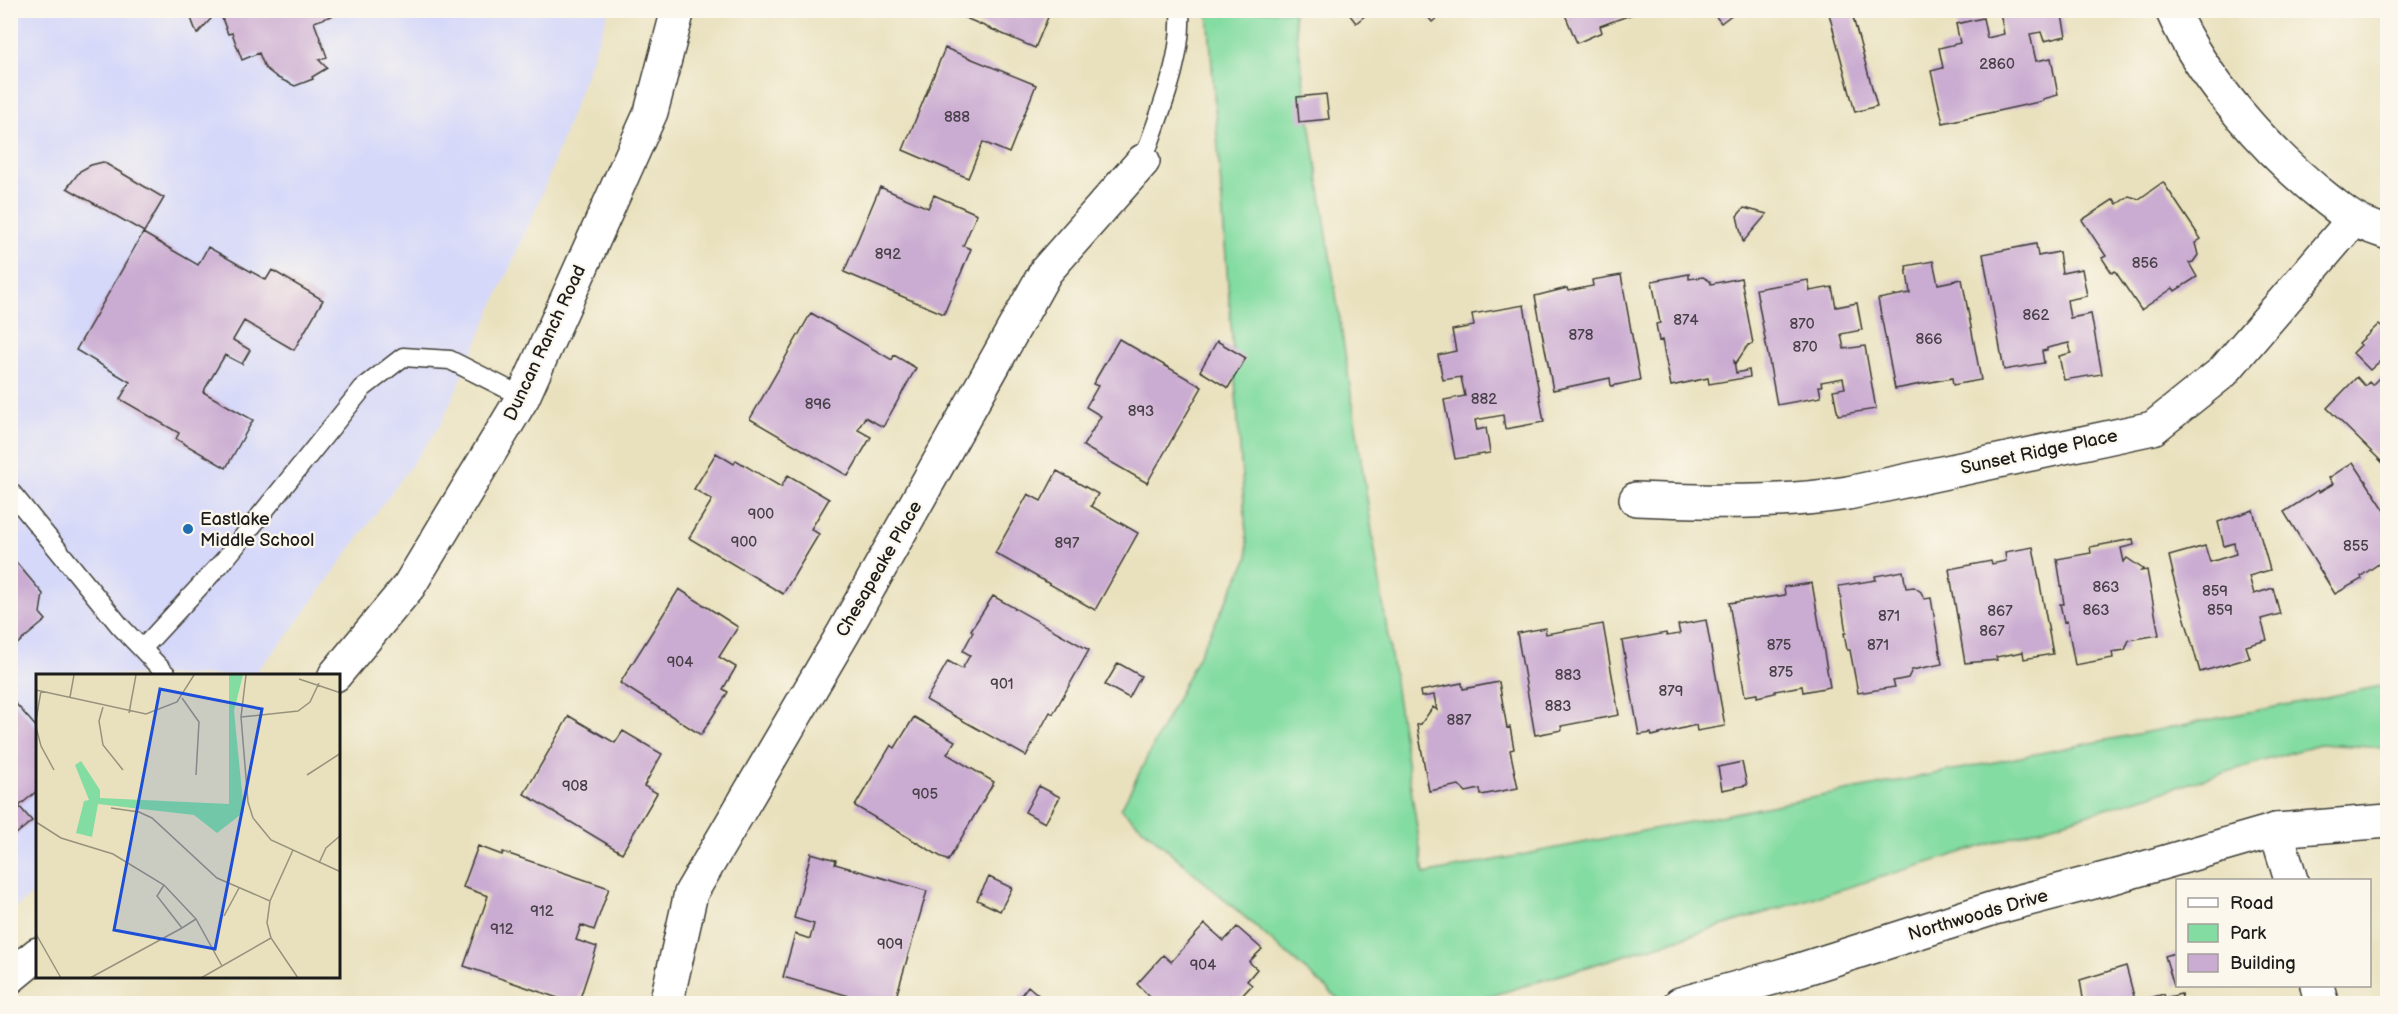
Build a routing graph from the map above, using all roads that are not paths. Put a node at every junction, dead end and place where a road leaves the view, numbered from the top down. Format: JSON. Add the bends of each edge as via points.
{"nodes":[{"id":1,"x":678,"y":10,"type":"edge"},
{"id":2,"x":1180,"y":10,"type":"edge"},
{"id":3,"x":2172,"y":10,"type":"edge"},
{"id":4,"x":1143,"y":161,"type":"joint"},
{"id":5,"x":2354,"y":219,"type":"junction"},
{"id":6,"x":2388,"y":233,"type":"edge"},
{"id":7,"x":523,"y":397,"type":"junction"},
{"id":8,"x":10,"y":491,"type":"edge"},
{"id":9,"x":1636,"y":499,"type":"dead end"},
{"id":10,"x":142,"y":649,"type":"junction"},
{"id":11,"x":166,"y":674,"type":"edge"},
{"id":12,"x":336,"y":674,"type":"edge"},
{"id":13,"x":2388,"y":820,"type":"edge"},
{"id":14,"x":2276,"y":830,"type":"junction"},
{"id":15,"x":2291,"y":879,"type":"edge"},
{"id":16,"x":36,"y":956,"type":"edge"},
{"id":17,"x":10,"y":977,"type":"edge"},
{"id":18,"x":2317,"y":987,"type":"edge"},
{"id":19,"x":666,"y":1004,"type":"edge"},
{"id":20,"x":1680,"y":1004,"type":"edge"},
{"id":21,"x":2322,"y":1004,"type":"edge"}],
"edges":[{"from":1,"to":7,"type":"street","name":"Duncan Ranch Road","via":[[651,112]]},
{"from":2,"to":4,"type":"lane","via":[[1170,78]]},
{"from":3,"to":5,"type":"street","via":[[2198,57],[2268,146],[2309,185]]},
{"from":4,"to":19,"type":"street","name":"Chesapeake Place","via":[[1046,271],[691,893]]},
{"from":5,"to":6,"type":"street"},
{"from":5,"to":9,"type":"street","name":"Sunset Ridge Place","via":[[2223,372],[2153,428],[1808,499],[1724,503]]},
{"from":7,"to":10,"type":"lane","via":[[450,360],[403,357],[363,388],[226,558]]},
{"from":7,"to":12,"type":"street","name":"Duncan Ranch Road","via":[[409,586]]},
{"from":8,"to":10,"type":"lane"},
{"from":10,"to":11,"type":"lane"},
{"from":13,"to":14,"type":"street","name":"Northwoods Drive"},
{"from":14,"to":15,"type":"street"},
{"from":14,"to":20,"type":"street","name":"Northwoods Drive","via":[[1994,908]]},
{"from":16,"to":17,"type":"street"},
{"from":18,"to":21,"type":"street"}]}
